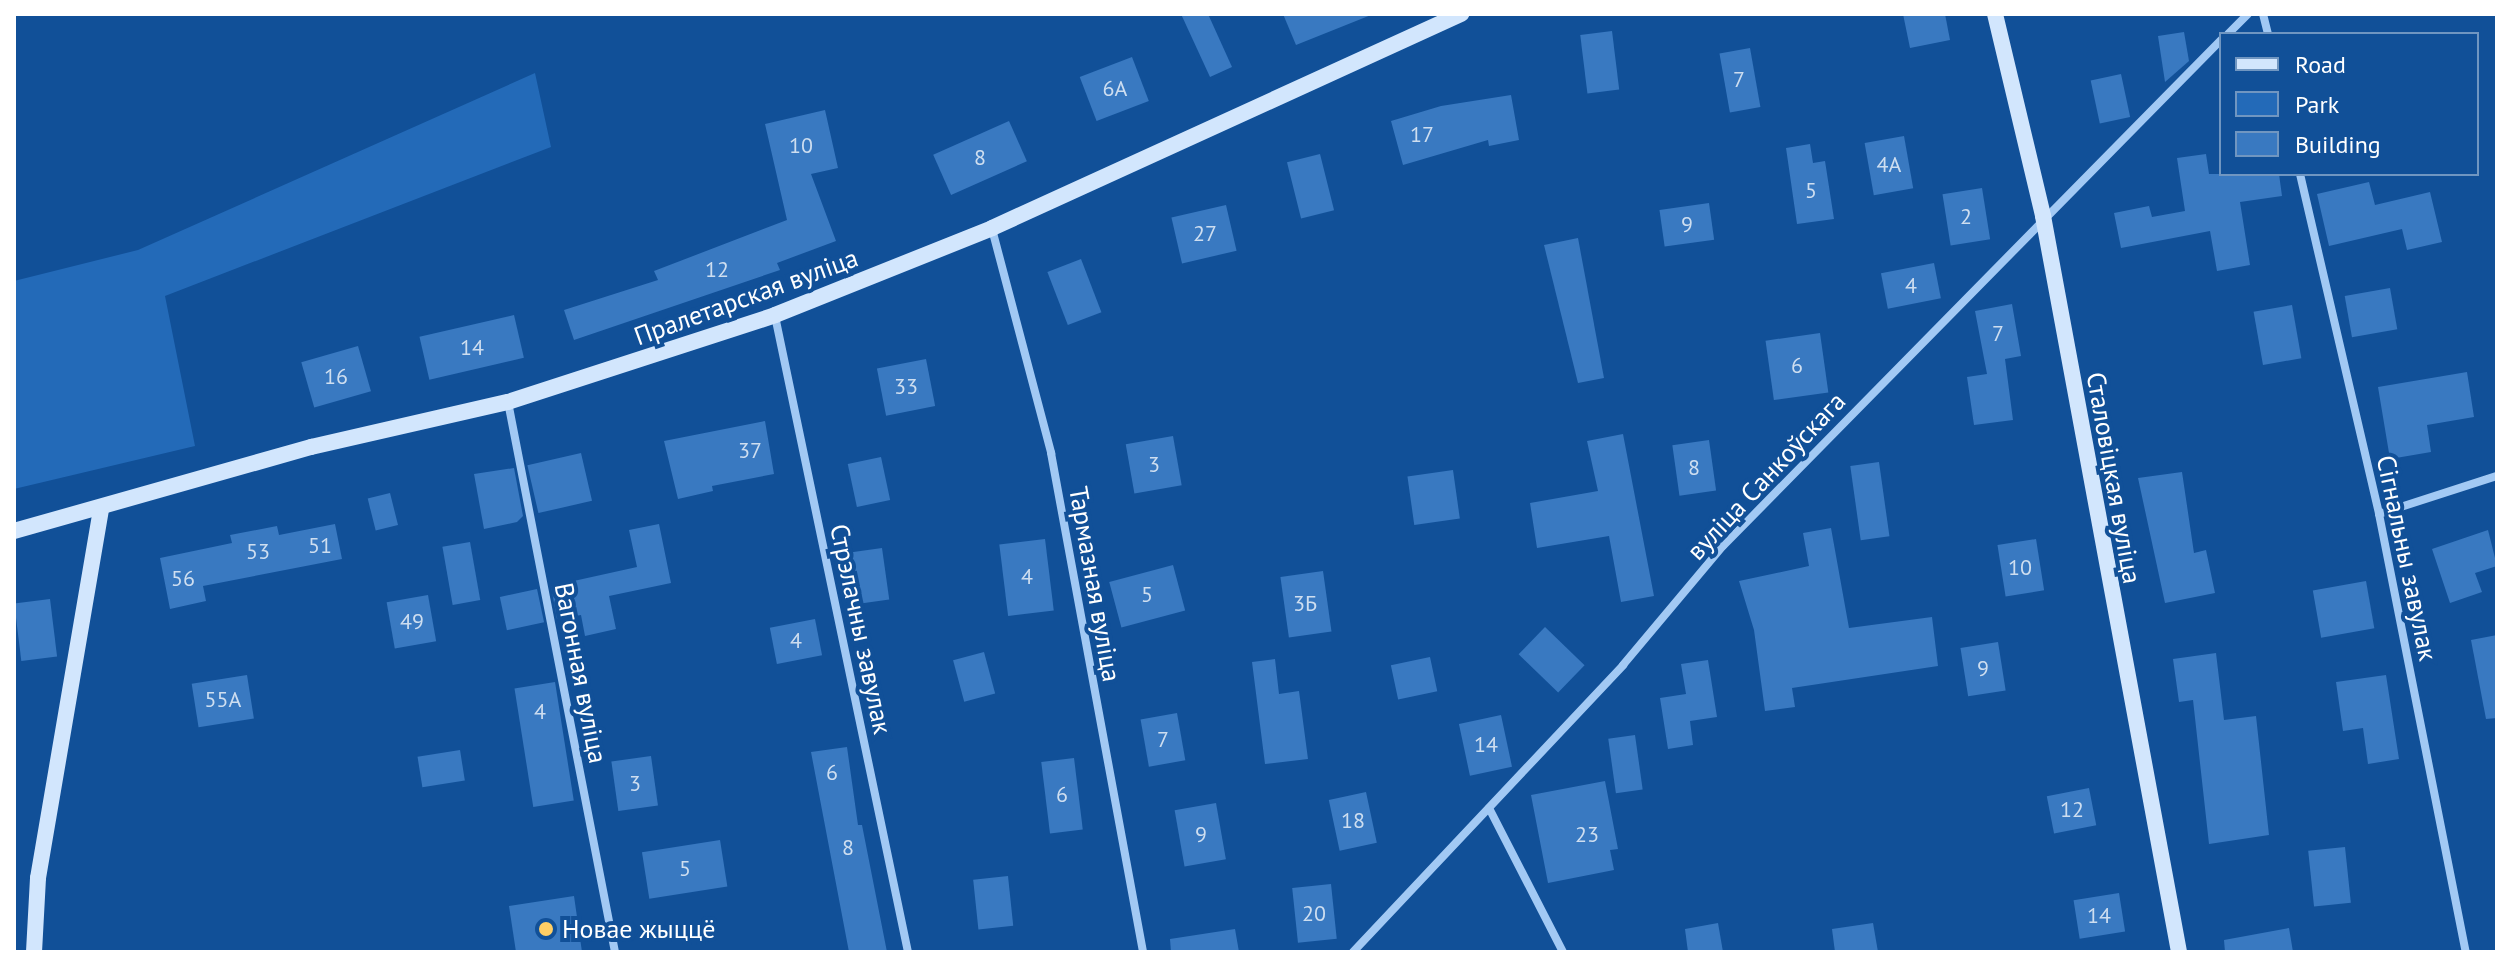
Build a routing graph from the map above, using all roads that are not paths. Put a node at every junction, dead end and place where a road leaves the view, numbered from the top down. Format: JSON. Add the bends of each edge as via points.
{"nodes":[{"id":1,"x":1461,"y":14,"type":"edge"},
{"id":2,"x":1995,"y":14,"type":"edge"},
{"id":3,"x":2248,"y":14,"type":"edge"},
{"id":4,"x":2230,"y":32,"type":"edge"},
{"id":5,"x":2219,"y":42,"type":"edge"},
{"id":6,"x":2300,"y":176,"type":"edge"},
{"id":7,"x":2043,"y":216,"type":"junction"},
{"id":8,"x":992,"y":228,"type":"junction"},
{"id":9,"x":775,"y":315,"type":"junction"},
{"id":10,"x":508,"y":402,"type":"junction"},
{"id":11,"x":2497,"y":476,"type":"edge"},
{"id":12,"x":101,"y":510,"type":"junction"},
{"id":13,"x":2379,"y":514,"type":"junction"},
{"id":14,"x":14,"y":531,"type":"edge"},
{"id":15,"x":1489,"y":808,"type":"junction"},
{"id":16,"x":34,"y":952,"type":"edge"},
{"id":17,"x":615,"y":952,"type":"edge"},
{"id":18,"x":908,"y":952,"type":"edge"},
{"id":19,"x":1143,"y":952,"type":"edge"},
{"id":20,"x":1353,"y":952,"type":"edge"},
{"id":21,"x":1563,"y":952,"type":"edge"},
{"id":22,"x":2179,"y":952,"type":"edge"},
{"id":23,"x":2466,"y":952,"type":"edge"}],
"edges":[{"from":1,"to":8,"type":"main road","name":"Пралетарская вуліца"},
{"from":2,"to":7,"type":"main road","name":"Сталовіцкая вуліца"},
{"from":3,"to":4,"type":"street"},
{"from":5,"to":7,"type":"street","name":"вуліца Санкоўскага"},
{"from":6,"to":13,"type":"street","name":"Сігнальны завулак"},
{"from":7,"to":15,"type":"street","name":"вуліца Санкоўскага","via":[[1723,546],[1623,665]]},
{"from":7,"to":22,"type":"main road","name":"Сталовіцкая вуліца"},
{"from":8,"to":9,"type":"main road","name":"Пралетарская вуліца"},
{"from":8,"to":19,"type":"street","name":"Тармазная вуліца","via":[[1051,453]]},
{"from":9,"to":10,"type":"main road","name":"Пралетарская вуліца"},
{"from":9,"to":18,"type":"street","name":"Стрэлачны завулак"},
{"from":10,"to":12,"type":"main road","name":"Пралетарская вуліца","via":[[311,447]]},
{"from":10,"to":17,"type":"street","name":"Вагонная вуліца"},
{"from":11,"to":13,"type":"street"},
{"from":12,"to":14,"type":"main road","name":"Пралетарская вуліца"},
{"from":12,"to":16,"type":"main road","via":[[38,878]]},
{"from":13,"to":23,"type":"street","name":"Сігнальны завулак"},
{"from":15,"to":20,"type":"street","name":"вуліца Санкоўскага"},
{"from":15,"to":21,"type":"street"}]}
